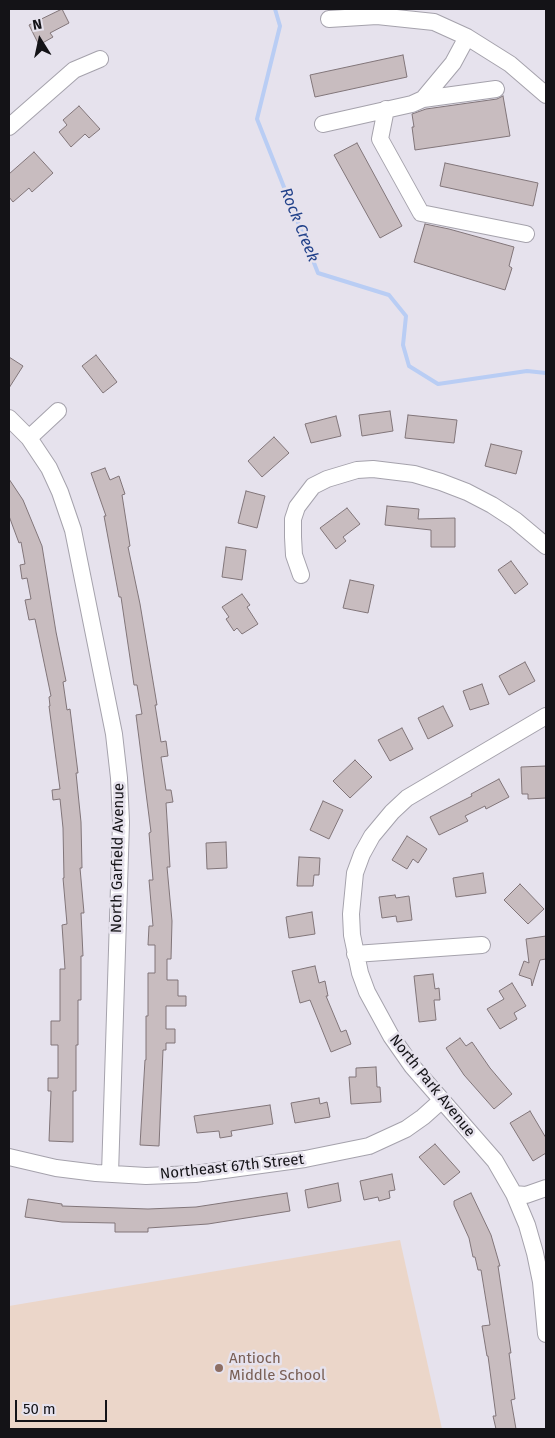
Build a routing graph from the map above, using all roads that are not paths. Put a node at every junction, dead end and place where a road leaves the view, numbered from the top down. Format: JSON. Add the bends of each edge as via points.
{"nodes":[{"id":1,"x":436,"y":15,"type":"edge"},
{"id":2,"x":329,"y":19,"type":"dead end"},
{"id":3,"x":467,"y":38,"type":"junction"},
{"id":4,"x":100,"y":59,"type":"dead end"},
{"id":5,"x":496,"y":89,"type":"dead end"},
{"id":6,"x":546,"y":95,"type":"edge"},
{"id":7,"x":423,"y":99,"type":"junction"},
{"id":8,"x":386,"y":109,"type":"junction"},
{"id":9,"x":323,"y":124,"type":"dead end"},
{"id":10,"x":9,"y":128,"type":"edge"},
{"id":11,"x":526,"y":234,"type":"dead end"},
{"id":12,"x":58,"y":411,"type":"dead end"},
{"id":13,"x":9,"y":418,"type":"edge"},
{"id":14,"x":29,"y":438,"type":"junction"},
{"id":15,"x":546,"y":546,"type":"edge"},
{"id":16,"x":301,"y":575,"type":"dead end"},
{"id":17,"x":546,"y":716,"type":"edge"},
{"id":18,"x":482,"y":945,"type":"dead end"},
{"id":19,"x":355,"y":954,"type":"junction"},
{"id":20,"x":442,"y":1100,"type":"junction"},
{"id":21,"x":9,"y":1157,"type":"edge"},
{"id":22,"x":110,"y":1174,"type":"junction"},
{"id":23,"x":546,"y":1188,"type":"edge"},
{"id":24,"x":514,"y":1194,"type":"junction"},
{"id":25,"x":546,"y":1334,"type":"edge"}],
"edges":[{"from":1,"to":2,"type":"street"},
{"from":1,"to":3,"type":"street"},
{"from":3,"to":6,"type":"street","via":[[510,64]]},
{"from":3,"to":7,"type":"street","via":[[454,63]]},
{"from":4,"to":10,"type":"street","via":[[74,70]]},
{"from":5,"to":7,"type":"street"},
{"from":7,"to":8,"type":"street"},
{"from":8,"to":9,"type":"street"},
{"from":8,"to":11,"type":"street","via":[[380,139],[421,213]]},
{"from":12,"to":14,"type":"street"},
{"from":13,"to":14,"type":"street","name":"North Garfield Avenue"},
{"from":14,"to":22,"type":"street","name":"North Garfield Avenue","via":[[49,468],[73,530],[109,708],[119,778],[121,822]]},
{"from":15,"to":16,"type":"street","via":[[515,520],[467,492],[414,474],[358,470],[328,478],[313,486],[296,507],[294,555]]},
{"from":17,"to":19,"type":"street","name":"North Park Avenue","via":[[407,798],[385,819],[369,842],[355,873],[351,914]]},
{"from":18,"to":19,"type":"street"},
{"from":19,"to":20,"type":"street","name":"North Park Avenue","via":[[367,992],[391,1036]]},
{"from":20,"to":22,"type":"street","name":"Northeast 67th Street","via":[[406,1128],[368,1146],[305,1160],[195,1174]]},
{"from":20,"to":24,"type":"street","name":"North Park Avenue","via":[[494,1161]]},
{"from":21,"to":22,"type":"street","name":"Northeast 67th Street","via":[[56,1168]]},
{"from":23,"to":24,"type":"street","via":[[526,1195]]},
{"from":24,"to":25,"type":"street","name":"North Park Avenue","via":[[535,1253]]}]}
